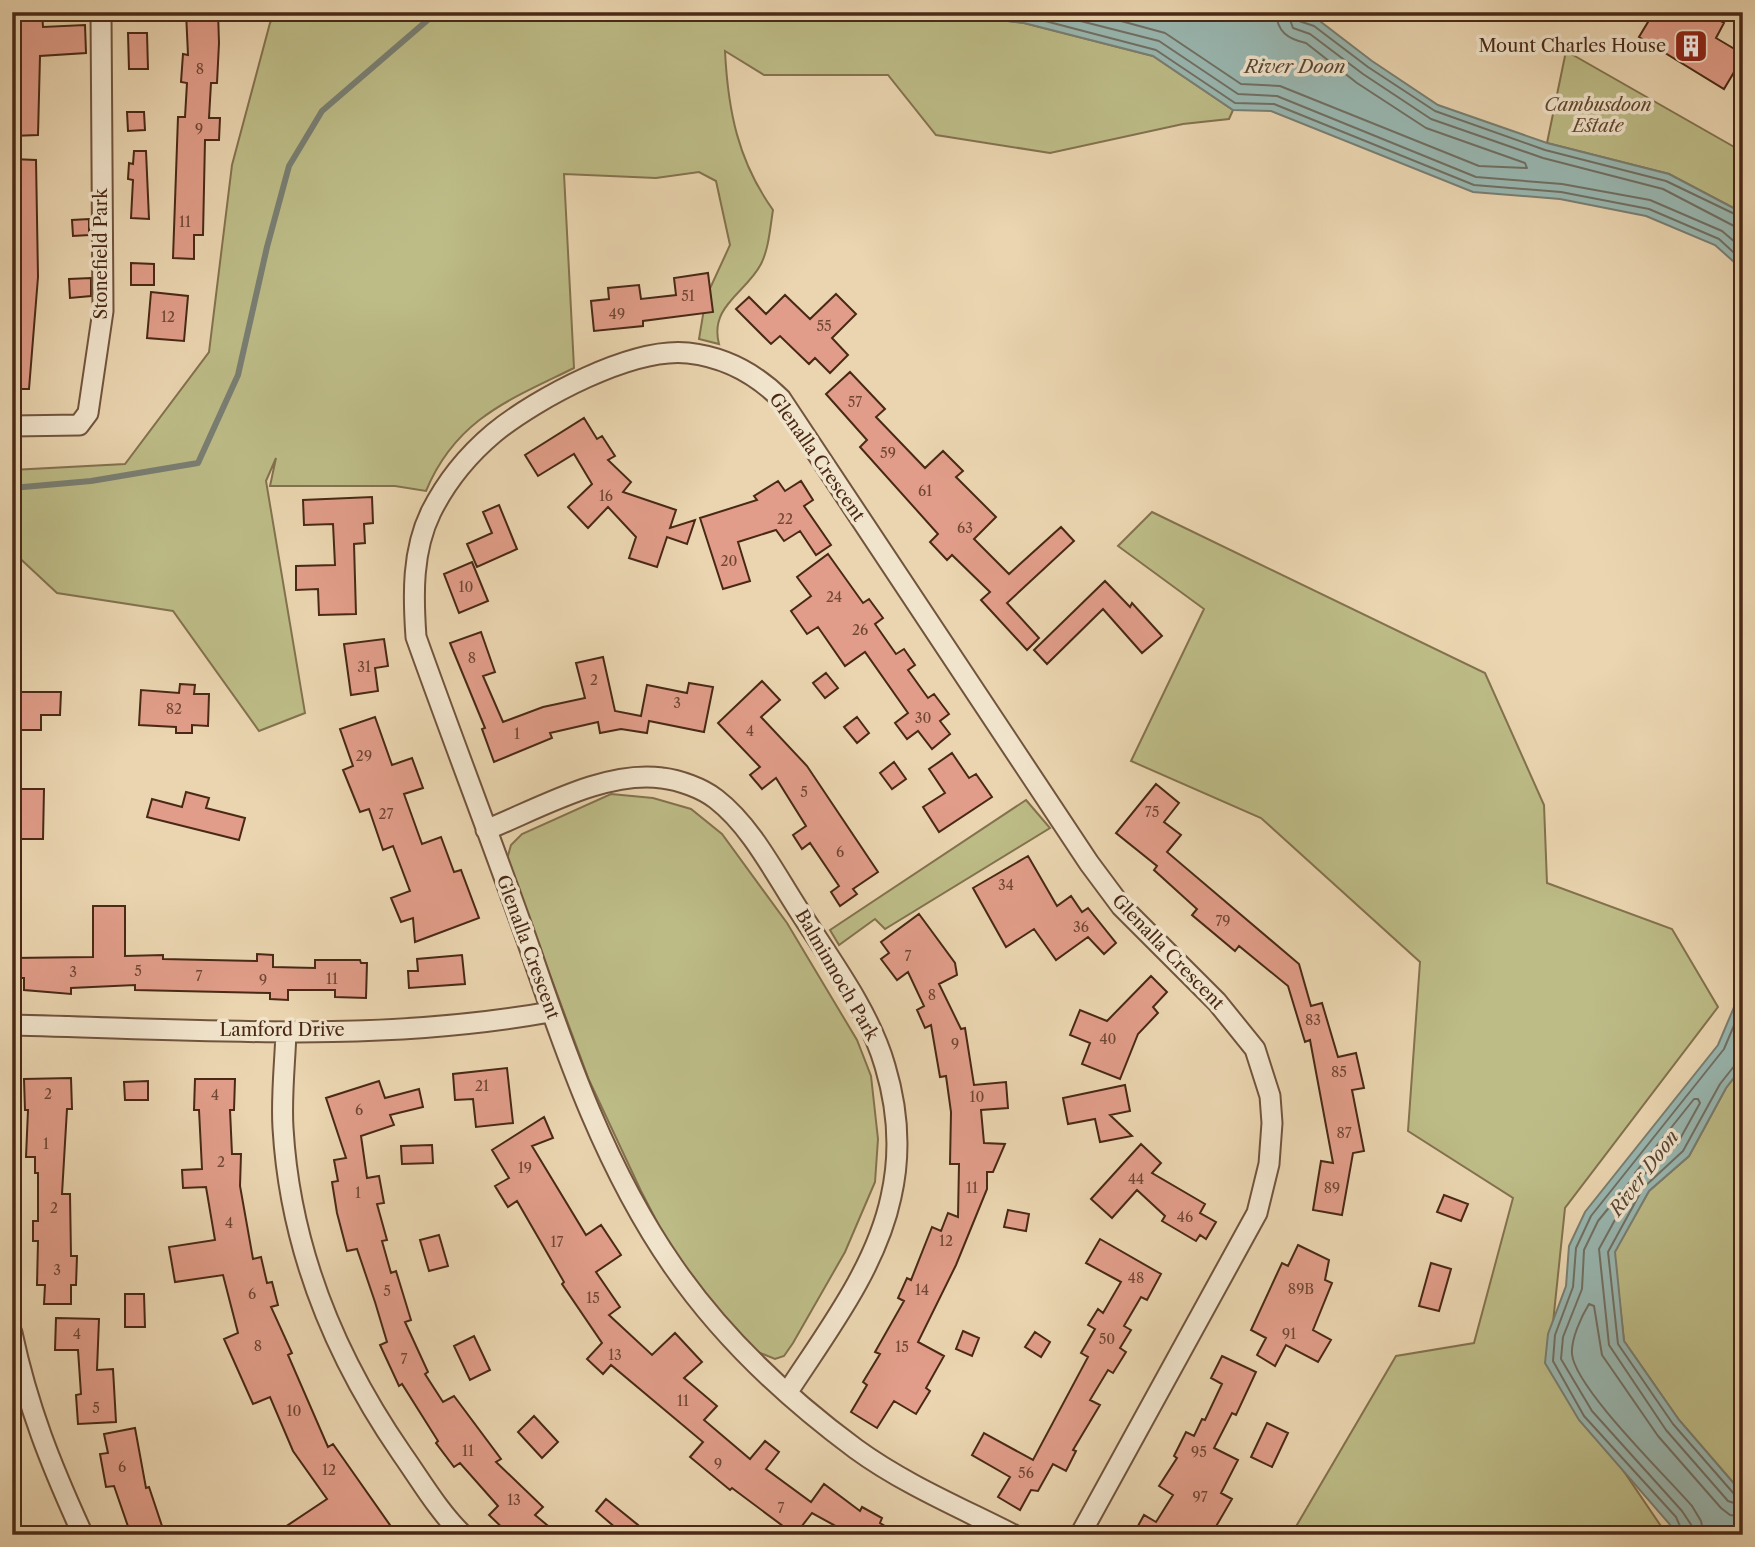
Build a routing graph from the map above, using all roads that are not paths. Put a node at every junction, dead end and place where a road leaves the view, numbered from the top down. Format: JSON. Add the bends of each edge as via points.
{"nodes":[{"id":1,"x":101,"y":12,"type":"edge"},
{"id":2,"x":12,"y":426,"type":"edge"},
{"id":3,"x":486,"y":830,"type":"junction"},
{"id":4,"x":550,"y":1012,"type":"junction"},
{"id":5,"x":12,"y":1025,"type":"edge"},
{"id":6,"x":286,"y":1032,"type":"junction"},
{"id":7,"x":12,"y":1333,"type":"edge"},
{"id":8,"x":787,"y":1393,"type":"junction"},
{"id":9,"x":83,"y":1535,"type":"edge"},
{"id":10,"x":463,"y":1535,"type":"edge"},
{"id":11,"x":1014,"y":1535,"type":"edge"},
{"id":12,"x":1080,"y":1535,"type":"edge"}],
"edges":[{"from":1,"to":2,"type":"street","name":"Stonefield Park","via":[[103,311],[88,412],[79,425]]},
{"from":3,"to":4,"type":"street","name":"Glenalla Crescent"},
{"from":3,"to":8,"type":"street","name":"Balminnoch Park","via":[[628,777],[663,778],[714,798],[766,859],[873,1034],[895,1107],[898,1151],[891,1198],[877,1242],[855,1284]]},
{"from":3,"to":12,"type":"street","name":"Glenalla Crescent","via":[[416,636],[412,592],[431,512],[453,477],[496,432],[602,372],[634,360],[686,353],[715,359],[765,383],[781,400],[1089,863],[1129,915],[1233,1020],[1255,1049],[1265,1075],[1272,1142],[1257,1213]]},
{"from":4,"to":6,"type":"street","name":"Lamford Drive","via":[[433,1027]]},
{"from":4,"to":8,"type":"street","name":"Glenalla Crescent","via":[[615,1168],[673,1267],[716,1322]]},
{"from":5,"to":6,"type":"street","name":"Lamford Drive"},
{"from":6,"to":10,"type":"street","via":[[283,1127],[295,1214],[312,1278],[342,1357],[376,1416]]},
{"from":7,"to":9,"type":"street","via":[[24,1389],[46,1453]]},
{"from":8,"to":11,"type":"street","name":"Glenalla Crescent","via":[[858,1451],[904,1480]]}]}
